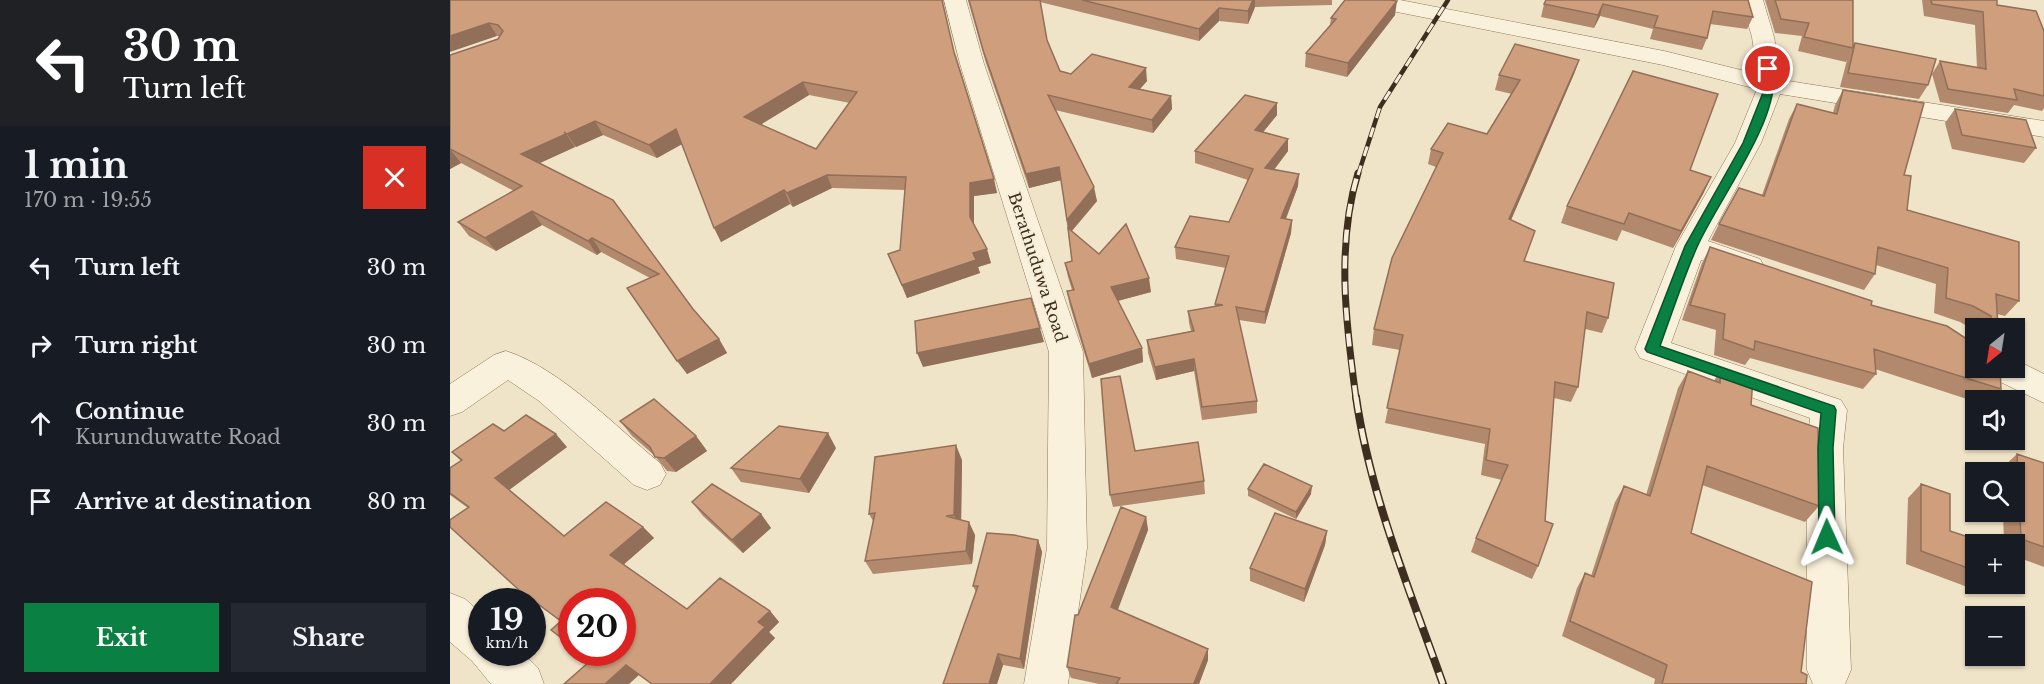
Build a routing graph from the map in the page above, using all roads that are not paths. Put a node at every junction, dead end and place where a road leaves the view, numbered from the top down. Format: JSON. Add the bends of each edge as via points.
{"nodes":[{"id":1,"x":955,"y":0,"type":"edge"},
{"id":2,"x":1367,"y":0,"type":"edge"},
{"id":3,"x":1752,"y":0,"type":"edge"},
{"id":4,"x":1771,"y":85,"type":"junction"},
{"id":5,"x":2044,"y":129,"type":"edge"},
{"id":6,"x":1691,"y":246,"type":"junction"},
{"id":7,"x":1777,"y":276,"type":"edge"},
{"id":8,"x":2021,"y":378,"type":"edge"},
{"id":9,"x":2044,"y":390,"type":"edge"},
{"id":10,"x":450,"y":402,"type":"edge"},
{"id":11,"x":647,"y":474,"type":"dead end"},
{"id":12,"x":450,"y":613,"type":"edge"},
{"id":13,"x":468,"y":630,"type":"edge"},
{"id":14,"x":504,"y":666,"type":"edge"},
{"id":15,"x":1829,"y":670,"type":"dead end"},
{"id":16,"x":522,"y":684,"type":"edge"},
{"id":17,"x":1046,"y":684,"type":"edge"}],
"edges":[{"from":1,"to":17,"type":"street","name":"Berathuduwa Road","via":[[972,64],[1066,352],[1067,548]]},
{"from":2,"to":4,"type":"street","via":[[1653,56]]},
{"from":3,"to":4,"type":"street"},
{"from":4,"to":5,"type":"street"},
{"from":4,"to":6,"type":"street","via":[[1748,143]]},
{"from":6,"to":7,"type":"street"},
{"from":6,"to":15,"type":"street","via":[[1652,349],[1829,410]]},
{"from":8,"to":9,"type":"street"},
{"from":10,"to":11,"type":"street","via":[[506,364],[551,392]]},
{"from":12,"to":13,"type":"street"},
{"from":14,"to":16,"type":"street"}]}
